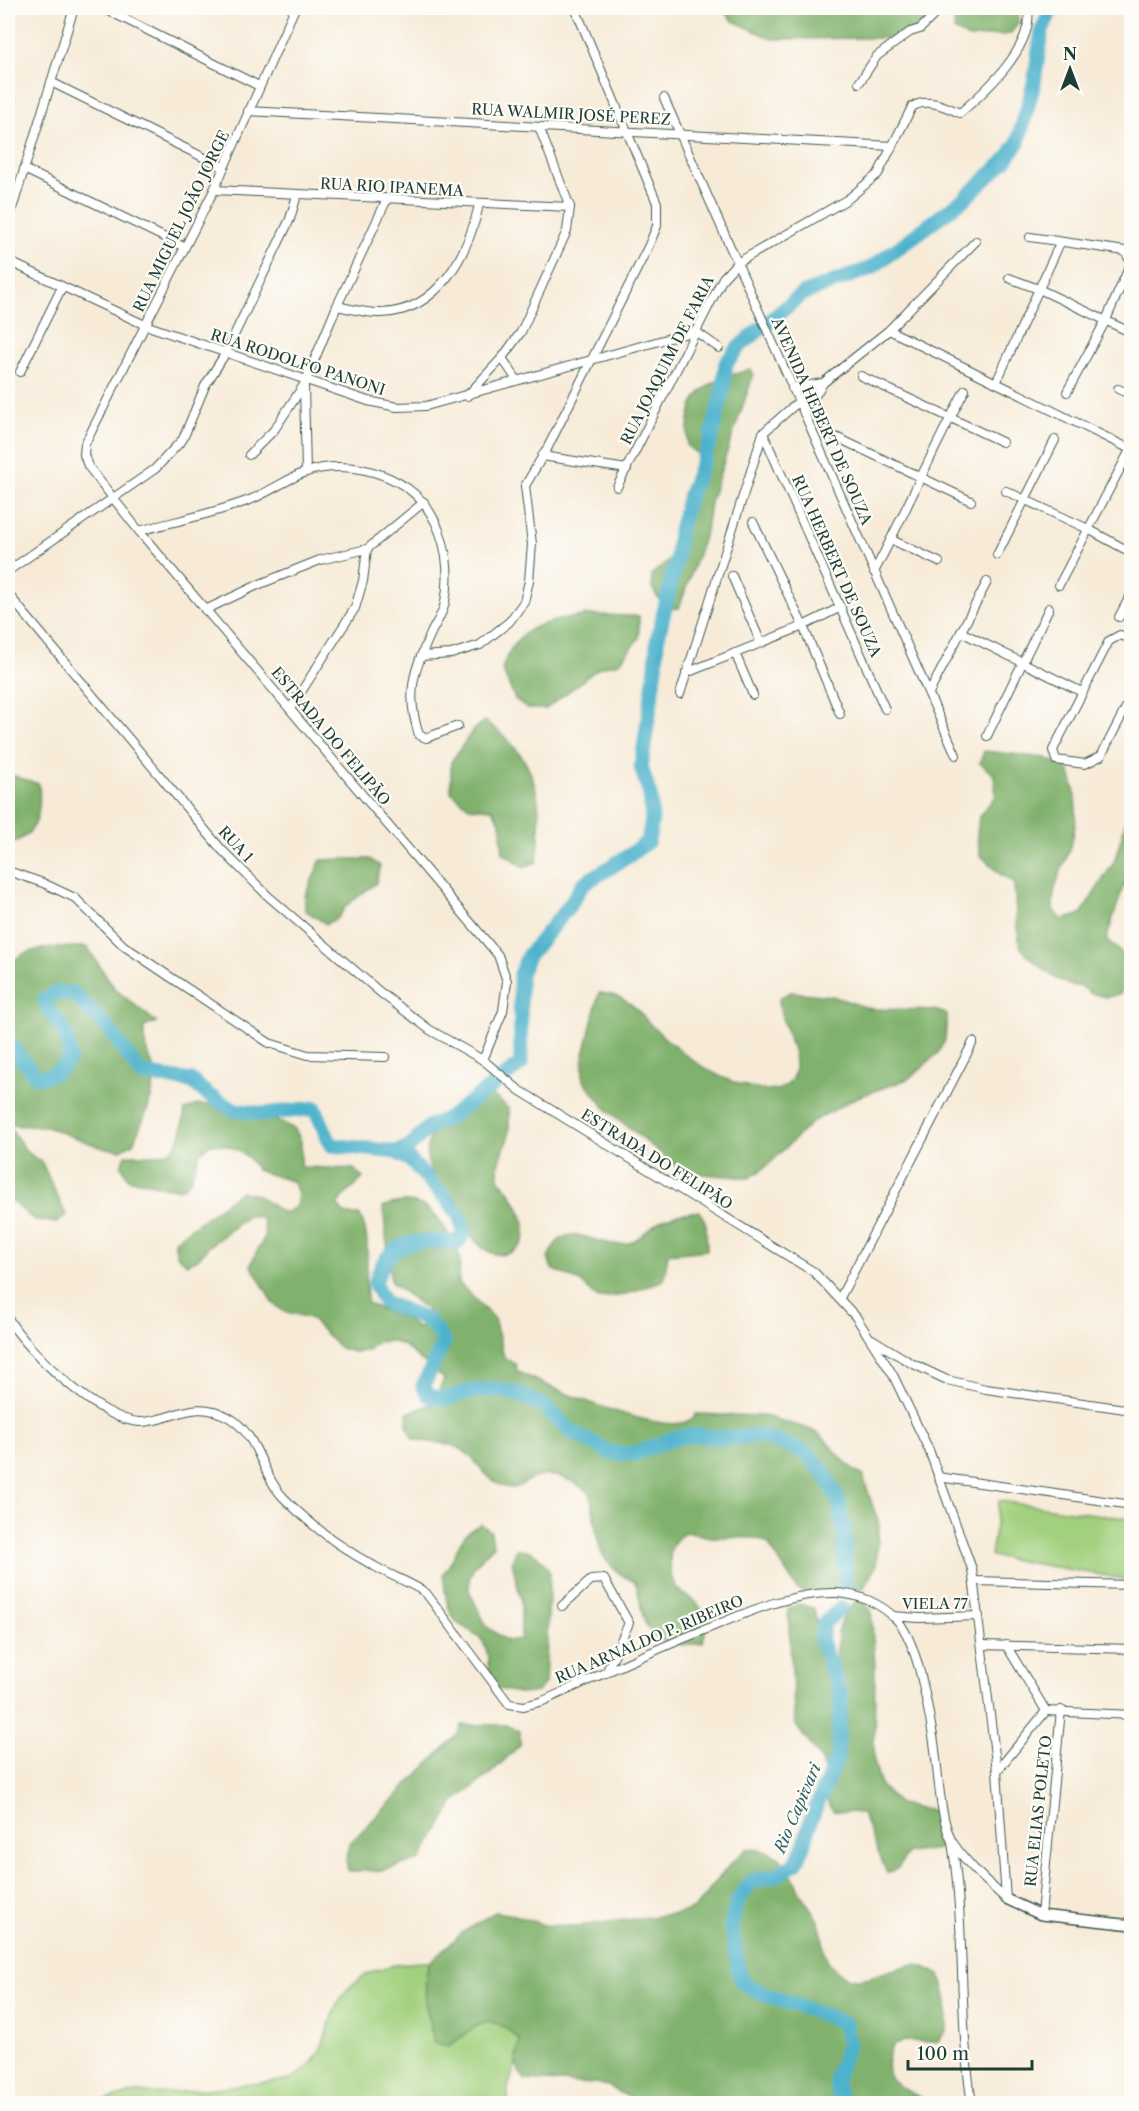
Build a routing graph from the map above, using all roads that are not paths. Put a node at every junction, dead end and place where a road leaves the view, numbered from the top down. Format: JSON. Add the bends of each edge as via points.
{"nodes":[{"id":1,"x":74,"y":8,"type":"edge"},
{"id":2,"x":103,"y":8,"type":"edge"},
{"id":3,"x":295,"y":8,"type":"edge"},
{"id":4,"x":575,"y":8,"type":"edge"},
{"id":5,"x":941,"y":8,"type":"edge"},
{"id":6,"x":1028,"y":8,"type":"edge"},
{"id":7,"x":51,"y":82,"type":"junction"},
{"id":8,"x":859,"y":83,"type":"dead end"},
{"id":9,"x":259,"y":86,"type":"junction"},
{"id":10,"x":664,"y":98,"type":"dead end"},
{"id":11,"x":248,"y":111,"type":"junction"},
{"id":12,"x":539,"y":127,"type":"junction"},
{"id":13,"x":627,"y":130,"type":"junction"},
{"id":14,"x":678,"y":133,"type":"junction"},
{"id":15,"x":892,"y":146,"type":"junction"},
{"id":16,"x":223,"y":167,"type":"junction"},
{"id":17,"x":24,"y":169,"type":"junction"},
{"id":18,"x":214,"y":190,"type":"junction"},
{"id":19,"x":297,"y":195,"type":"junction"},
{"id":20,"x":387,"y":199,"type":"junction"},
{"id":21,"x":479,"y":205,"type":"junction"},
{"id":22,"x":570,"y":207,"type":"junction"},
{"id":23,"x":8,"y":222,"type":"edge"},
{"id":24,"x":1030,"y":237,"type":"dead end"},
{"id":25,"x":976,"y":242,"type":"dead end"},
{"id":26,"x":1060,"y":243,"type":"junction"},
{"id":27,"x":184,"y":247,"type":"junction"},
{"id":28,"x":8,"y":261,"type":"edge"},
{"id":29,"x":737,"y":263,"type":"junction"},
{"id":30,"x":1009,"y":278,"type":"dead end"},
{"id":31,"x":62,"y":287,"type":"junction"},
{"id":32,"x":1041,"y":290,"type":"junction"},
{"id":33,"x":337,"y":306,"type":"junction"},
{"id":34,"x":1106,"y":320,"type":"junction"},
{"id":35,"x":145,"y":325,"type":"junction"},
{"id":36,"x":889,"y":330,"type":"junction"},
{"id":37,"x":695,"y":331,"type":"junction"},
{"id":38,"x":1131,"y":333,"type":"edge"},
{"id":39,"x":719,"y":348,"type":"dead end"},
{"id":40,"x":225,"y":354,"type":"junction"},
{"id":41,"x":502,"y":358,"type":"junction"},
{"id":42,"x":593,"y":358,"type":"junction"},
{"id":43,"x":20,"y":372,"type":"dead end"},
{"id":44,"x":861,"y":376,"type":"dead end"},
{"id":45,"x":517,"y":380,"type":"junction"},
{"id":46,"x":306,"y":382,"type":"junction"},
{"id":47,"x":824,"y":383,"type":"junction"},
{"id":48,"x":996,"y":384,"type":"junction"},
{"id":49,"x":792,"y":388,"type":"junction"},
{"id":50,"x":1118,"y":389,"type":"dead end"},
{"id":51,"x":965,"y":390,"type":"dead end"},
{"id":52,"x":1067,"y":392,"type":"dead end"},
{"id":53,"x":1131,"y":395,"type":"edge"},
{"id":54,"x":467,"y":396,"type":"junction"},
{"id":55,"x":798,"y":402,"type":"junction"},
{"id":56,"x":804,"y":413,"type":"junction"},
{"id":57,"x":950,"y":418,"type":"junction"},
{"id":58,"x":763,"y":433,"type":"junction"},
{"id":59,"x":836,"y":437,"type":"dead end"},
{"id":60,"x":1055,"y":440,"type":"dead end"},
{"id":61,"x":1002,"y":442,"type":"dead end"},
{"id":62,"x":85,"y":444,"type":"joint"},
{"id":63,"x":1131,"y":450,"type":"edge"},
{"id":64,"x":249,"y":455,"type":"dead end"},
{"id":65,"x":542,"y":456,"type":"junction"},
{"id":66,"x":627,"y":469,"type":"junction"},
{"id":67,"x":306,"y":472,"type":"junction"},
{"id":68,"x":918,"y":478,"type":"junction"},
{"id":69,"x":617,"y":487,"type":"dead end"},
{"id":70,"x":1006,"y":491,"type":"dead end"},
{"id":71,"x":114,"y":498,"type":"junction"},
{"id":72,"x":1024,"y":500,"type":"junction"},
{"id":73,"x":971,"y":501,"type":"dead end"},
{"id":74,"x":424,"y":502,"type":"junction"},
{"id":75,"x":753,"y":522,"type":"dead end"},
{"id":76,"x":1088,"y":529,"type":"junction"},
{"id":77,"x":139,"y":531,"type":"junction"},
{"id":78,"x":892,"y":540,"type":"junction"},
{"id":79,"x":367,"y":549,"type":"junction"},
{"id":80,"x":1131,"y":553,"type":"edge"},
{"id":81,"x":997,"y":555,"type":"dead end"},
{"id":82,"x":939,"y":562,"type":"dead end"},
{"id":83,"x":8,"y":571,"type":"edge"},
{"id":84,"x":874,"y":572,"type":"junction"},
{"id":85,"x":732,"y":576,"type":"dead end"},
{"id":86,"x":987,"y":582,"type":"dead end"},
{"id":87,"x":1059,"y":585,"type":"dead end"},
{"id":88,"x":1131,"y":593,"type":"edge"},
{"id":89,"x":8,"y":594,"type":"edge"},
{"id":90,"x":841,"y":607,"type":"junction"},
{"id":91,"x":1049,"y":608,"type":"dead end"},
{"id":92,"x":205,"y":610,"type":"junction"},
{"id":93,"x":1119,"y":617,"type":"dead end"},
{"id":94,"x":803,"y":626,"type":"junction"},
{"id":95,"x":961,"y":632,"type":"junction"},
{"id":96,"x":1131,"y":639,"type":"edge"},
{"id":97,"x":761,"y":643,"type":"junction"},
{"id":98,"x":735,"y":653,"type":"junction"},
{"id":99,"x":422,"y":656,"type":"junction"},
{"id":100,"x":1021,"y":662,"type":"junction"},
{"id":101,"x":686,"y":673,"type":"junction"},
{"id":102,"x":1082,"y":692,"type":"junction"},
{"id":103,"x":929,"y":693,"type":"junction"},
{"id":104,"x":680,"y":694,"type":"dead end"},
{"id":105,"x":753,"y":695,"type":"dead end"},
{"id":106,"x":1131,"y":696,"type":"edge"},
{"id":107,"x":290,"y":709,"type":"junction"},
{"id":108,"x":885,"y":710,"type":"dead end"},
{"id":109,"x":840,"y":714,"type":"dead end"},
{"id":110,"x":458,"y":726,"type":"dead end"},
{"id":111,"x":987,"y":736,"type":"dead end"},
{"id":112,"x":956,"y":755,"type":"dead end"},
{"id":113,"x":8,"y":871,"type":"edge"},
{"id":114,"x":973,"y":1042,"type":"dead end"},
{"id":115,"x":385,"y":1057,"type":"dead end"},
{"id":116,"x":486,"y":1062,"type":"junction"},
{"id":117,"x":840,"y":1298,"type":"junction"},
{"id":118,"x":8,"y":1318,"type":"edge"},
{"id":119,"x":869,"y":1336,"type":"junction"},
{"id":120,"x":1131,"y":1410,"type":"edge"},
{"id":121,"x":938,"y":1477,"type":"junction"},
{"id":122,"x":1131,"y":1504,"type":"edge"},
{"id":123,"x":974,"y":1581,"type":"junction"},
{"id":124,"x":1131,"y":1585,"type":"edge"},
{"id":125,"x":561,"y":1606,"type":"dead end"},
{"id":126,"x":892,"y":1616,"type":"junction"},
{"id":127,"x":979,"y":1616,"type":"junction"},
{"id":128,"x":982,"y":1645,"type":"junction"},
{"id":129,"x":1006,"y":1645,"type":"junction"},
{"id":130,"x":1131,"y":1649,"type":"edge"},
{"id":131,"x":606,"y":1672,"type":"junction"},
{"id":132,"x":1061,"y":1710,"type":"junction"},
{"id":133,"x":1046,"y":1711,"type":"junction"},
{"id":134,"x":1131,"y":1715,"type":"edge"},
{"id":135,"x":997,"y":1771,"type":"junction"},
{"id":136,"x":952,"y":1841,"type":"junction"},
{"id":137,"x":1006,"y":1899,"type":"junction"},
{"id":138,"x":1131,"y":1902,"type":"edge"},
{"id":139,"x":1041,"y":1915,"type":"junction"},
{"id":140,"x":1130,"y":1925,"type":"edge"},
{"id":141,"x":972,"y":2103,"type":"edge"}],
"edges":[{"from":1,"to":7,"type":"street"},
{"from":2,"to":9,"type":"street"},
{"from":3,"to":9,"type":"street","name":"RUA MIGUEL JOÃO JORGE"},
{"from":4,"to":13,"type":"street"},
{"from":5,"to":8,"type":"street","via":[[920,29],[877,56]]},
{"from":6,"to":15,"type":"street","name":"RUA JOAQUIM DE FARIA","via":[[1023,36],[994,84],[960,113],[919,103],[907,115]]},
{"from":7,"to":16,"type":"street"},
{"from":7,"to":17,"type":"street"},
{"from":9,"to":11,"type":"street","name":"RUA MIGUEL JOÃO JORGE"},
{"from":10,"to":14,"type":"street","name":"AVENIDA HEBERT DE SOUZA"},
{"from":11,"to":12,"type":"street","name":"RUA WALMIR JOSÉ PEREZ"},
{"from":11,"to":16,"type":"street","name":"RUA MIGUEL JOÃO JORGE"},
{"from":12,"to":13,"type":"street","name":"RUA WALMIR JOSÉ PEREZ"},
{"from":12,"to":22,"type":"street"},
{"from":13,"to":14,"type":"street","name":"RUA WALMIR JOSÉ PEREZ"},
{"from":13,"to":42,"type":"street","via":[[657,203],[657,226]]},
{"from":14,"to":15,"type":"street","name":"RUA WALMIR JOSÉ PEREZ"},
{"from":14,"to":29,"type":"street","name":"AVENIDA HEBERT DE SOUZA"},
{"from":15,"to":29,"type":"street","name":"RUA JOAQUIM DE FARIA","via":[[878,174],[848,199]]},
{"from":16,"to":18,"type":"street","name":"RUA MIGUEL JOÃO JORGE"},
{"from":17,"to":23,"type":"street"},
{"from":17,"to":27,"type":"street"},
{"from":18,"to":19,"type":"street","name":"RUA RIO IPANEMA"},
{"from":18,"to":27,"type":"street","name":"RUA MIGUEL JOÃO JORGE"},
{"from":19,"to":20,"type":"street","name":"RUA RIO IPANEMA"},
{"from":19,"to":40,"type":"street","via":[[290,219]]},
{"from":20,"to":21,"type":"street","name":"RUA RIO IPANEMA"},
{"from":20,"to":33,"type":"street"},
{"from":21,"to":22,"type":"street","name":"RUA RIO IPANEMA"},
{"from":21,"to":33,"type":"street","via":[[467,247],[428,298],[408,309],[381,314]]},
{"from":22,"to":41,"type":"street","via":[[567,231],[556,258],[521,332]]},
{"from":24,"to":26,"type":"street"},
{"from":25,"to":36,"type":"street"},
{"from":26,"to":32,"type":"street"},
{"from":26,"to":34,"type":"street","via":[[1125,251],[1131,263]]},
{"from":27,"to":35,"type":"street","name":"RUA MIGUEL JOÃO JORGE"},
{"from":28,"to":31,"type":"street","name":"RUA RODOLFO PANONI"},
{"from":29,"to":37,"type":"street","name":"RUA JOAQUIM DE FARIA","via":[[723,278]]},
{"from":29,"to":49,"type":"street","name":"AVENIDA HEBERT DE SOUZA"},
{"from":30,"to":32,"type":"street"},
{"from":31,"to":35,"type":"street","name":"RUA RODOLFO PANONI"},
{"from":31,"to":43,"type":"street"},
{"from":32,"to":34,"type":"street"},
{"from":32,"to":48,"type":"street"},
{"from":33,"to":46,"type":"street"},
{"from":34,"to":38,"type":"street"},
{"from":34,"to":52,"type":"street"},
{"from":35,"to":40,"type":"street","name":"RUA RODOLFO PANONI"},
{"from":35,"to":62,"type":"street","name":"RUA MIGUEL JOÃO JORGE"},
{"from":36,"to":47,"type":"street"},
{"from":36,"to":48,"type":"street"},
{"from":37,"to":39,"type":"street"},
{"from":37,"to":42,"type":"street","name":"RUA RODOLFO PANONI"},
{"from":37,"to":66,"type":"street","name":"RUA JOAQUIM DE FARIA"},
{"from":40,"to":46,"type":"street","name":"RUA RODOLFO PANONI"},
{"from":40,"to":71,"type":"street","via":[[183,439],[159,466]]},
{"from":41,"to":45,"type":"street"},
{"from":41,"to":54,"type":"street"},
{"from":42,"to":45,"type":"street","name":"RUA RODOLFO PANONI"},
{"from":42,"to":65,"type":"street"},
{"from":44,"to":57,"type":"street"},
{"from":45,"to":54,"type":"street","name":"RUA RODOLFO PANONI"},
{"from":46,"to":54,"type":"street","name":"RUA RODOLFO PANONI","via":[[397,407],[426,406]]},
{"from":46,"to":64,"type":"street","via":[[274,430]]},
{"from":46,"to":67,"type":"street"},
{"from":47,"to":49,"type":"street"},
{"from":47,"to":56,"type":"street"},
{"from":48,"to":63,"type":"street"},
{"from":49,"to":55,"type":"street","name":"AVENIDA HEBERT DE SOUZA"},
{"from":50,"to":53,"type":"street"},
{"from":51,"to":57,"type":"street"},
{"from":55,"to":56,"type":"street","name":"AVENIDA HEBERT DE SOUZA"},
{"from":55,"to":58,"type":"street"},
{"from":56,"to":84,"type":"street","name":"AVENIDA HEBERT DE SOUZA"},
{"from":57,"to":61,"type":"street"},
{"from":57,"to":68,"type":"street"},
{"from":58,"to":90,"type":"street","name":"RUA HERBERT DE SOUZA"},
{"from":58,"to":101,"type":"street"},
{"from":59,"to":68,"type":"street"},
{"from":60,"to":72,"type":"street"},
{"from":62,"to":71,"type":"street","name":"ESTRADA DO FELIPÃO","via":[[88,466]]},
{"from":63,"to":76,"type":"street"},
{"from":65,"to":66,"type":"street"},
{"from":65,"to":99,"type":"street","via":[[525,486],[532,544],[524,602],[509,622],[480,645],[451,654]]},
{"from":66,"to":69,"type":"street","name":"RUA JOAQUIM DE FARIA"},
{"from":67,"to":74,"type":"street","via":[[346,467],[369,470],[396,482]]},
{"from":67,"to":77,"type":"street","via":[[252,499]]},
{"from":68,"to":73,"type":"street"},
{"from":68,"to":78,"type":"street"},
{"from":70,"to":72,"type":"street"},
{"from":71,"to":77,"type":"street","name":"ESTRADA DO FELIPÃO"},
{"from":71,"to":83,"type":"street"},
{"from":72,"to":76,"type":"street"},
{"from":72,"to":81,"type":"street"},
{"from":74,"to":79,"type":"street"},
{"from":74,"to":99,"type":"street","via":[[437,524],[446,552],[447,584],[445,604]]},
{"from":75,"to":94,"type":"street"},
{"from":76,"to":80,"type":"street"},
{"from":76,"to":87,"type":"street"},
{"from":77,"to":92,"type":"street","name":"ESTRADA DO FELIPÃO"},
{"from":78,"to":82,"type":"street"},
{"from":78,"to":84,"type":"street"},
{"from":79,"to":92,"type":"street","via":[[320,560]]},
{"from":79,"to":107,"type":"street","via":[[355,608]]},
{"from":84,"to":103,"type":"street","name":"AVENIDA HEBERT DE SOUZA"},
{"from":85,"to":97,"type":"street"},
{"from":86,"to":95,"type":"street"},
{"from":88,"to":93,"type":"street"},
{"from":89,"to":116,"type":"street","name":"RUA 1","via":[[198,823],[268,896],[381,993],[430,1030]]},
{"from":90,"to":94,"type":"street"},
{"from":90,"to":108,"type":"street","name":"RUA HERBERT DE SOUZA"},
{"from":91,"to":100,"type":"street"},
{"from":92,"to":107,"type":"street","name":"ESTRADA DO FELIPÃO"},
{"from":94,"to":97,"type":"street"},
{"from":94,"to":109,"type":"street"},
{"from":95,"to":100,"type":"street"},
{"from":95,"to":103,"type":"street"},
{"from":96,"to":102,"type":"street","via":[[1120,635],[1109,640]]},
{"from":97,"to":98,"type":"street"},
{"from":98,"to":101,"type":"street"},
{"from":98,"to":105,"type":"street"},
{"from":99,"to":110,"type":"street","via":[[412,676],[411,704],[418,735],[426,738]]},
{"from":100,"to":102,"type":"street"},
{"from":100,"to":111,"type":"street"},
{"from":101,"to":104,"type":"street"},
{"from":102,"to":106,"type":"street","via":[[1053,750],[1056,760],[1085,764],[1101,756]]},
{"from":103,"to":112,"type":"street","name":"AVENIDA HEBERT DE SOUZA"},
{"from":107,"to":116,"type":"street","name":"ESTRADA DO FELIPÃO","via":[[498,955],[507,981],[503,1011]]},
{"from":113,"to":115,"type":"street","via":[[75,898],[124,946],[269,1043],[308,1055]]},
{"from":114,"to":117,"type":"street"},
{"from":116,"to":117,"type":"street","name":"ESTRADA DO FELIPÃO","via":[[519,1090],[814,1272]]},
{"from":117,"to":119,"type":"street","name":"ESTRADA DO FELIPÃO"},
{"from":118,"to":131,"type":"street","name":"RUA ARNALDO P. RIBEIRO","via":[[41,1361],[92,1402],[124,1418],[140,1422],[195,1409],[211,1410],[230,1418],[244,1430],[281,1495],[314,1525],[375,1567],[426,1593],[501,1696],[517,1706],[543,1701]]},
{"from":119,"to":120,"type":"street","via":[[947,1380]]},
{"from":119,"to":121,"type":"street","via":[[912,1412]]},
{"from":121,"to":122,"type":"street"},
{"from":121,"to":123,"type":"street"},
{"from":123,"to":124,"type":"street"},
{"from":123,"to":127,"type":"street"},
{"from":125,"to":131,"type":"street","via":[[591,1580],[604,1579],[629,1623]]},
{"from":126,"to":127,"type":"street","name":"VIELA 77"},
{"from":126,"to":131,"type":"street","name":"RUA ARNALDO P. RIBEIRO","via":[[865,1599],[850,1595],[796,1598],[757,1608]]},
{"from":126,"to":136,"type":"street","name":"RUA ARNALDO P. RIBEIRO","via":[[911,1645],[930,1716]]},
{"from":127,"to":128,"type":"street"},
{"from":128,"to":129,"type":"street"},
{"from":128,"to":135,"type":"street"},
{"from":129,"to":130,"type":"street"},
{"from":129,"to":133,"type":"street"},
{"from":132,"to":133,"type":"street"},
{"from":132,"to":134,"type":"street"},
{"from":132,"to":139,"type":"street","name":"RUA ELIAS POLETO"},
{"from":133,"to":135,"type":"street"},
{"from":135,"to":137,"type":"street"},
{"from":136,"to":137,"type":"street","name":"RUA ARNALDO P. RIBEIRO"},
{"from":136,"to":141,"type":"street","via":[[960,1892],[965,2047]]},
{"from":137,"to":139,"type":"street","name":"RUA ARNALDO P. RIBEIRO"},
{"from":138,"to":140,"type":"street"},
{"from":139,"to":140,"type":"street","name":"RUA ARNALDO P. RIBEIRO"}]}
